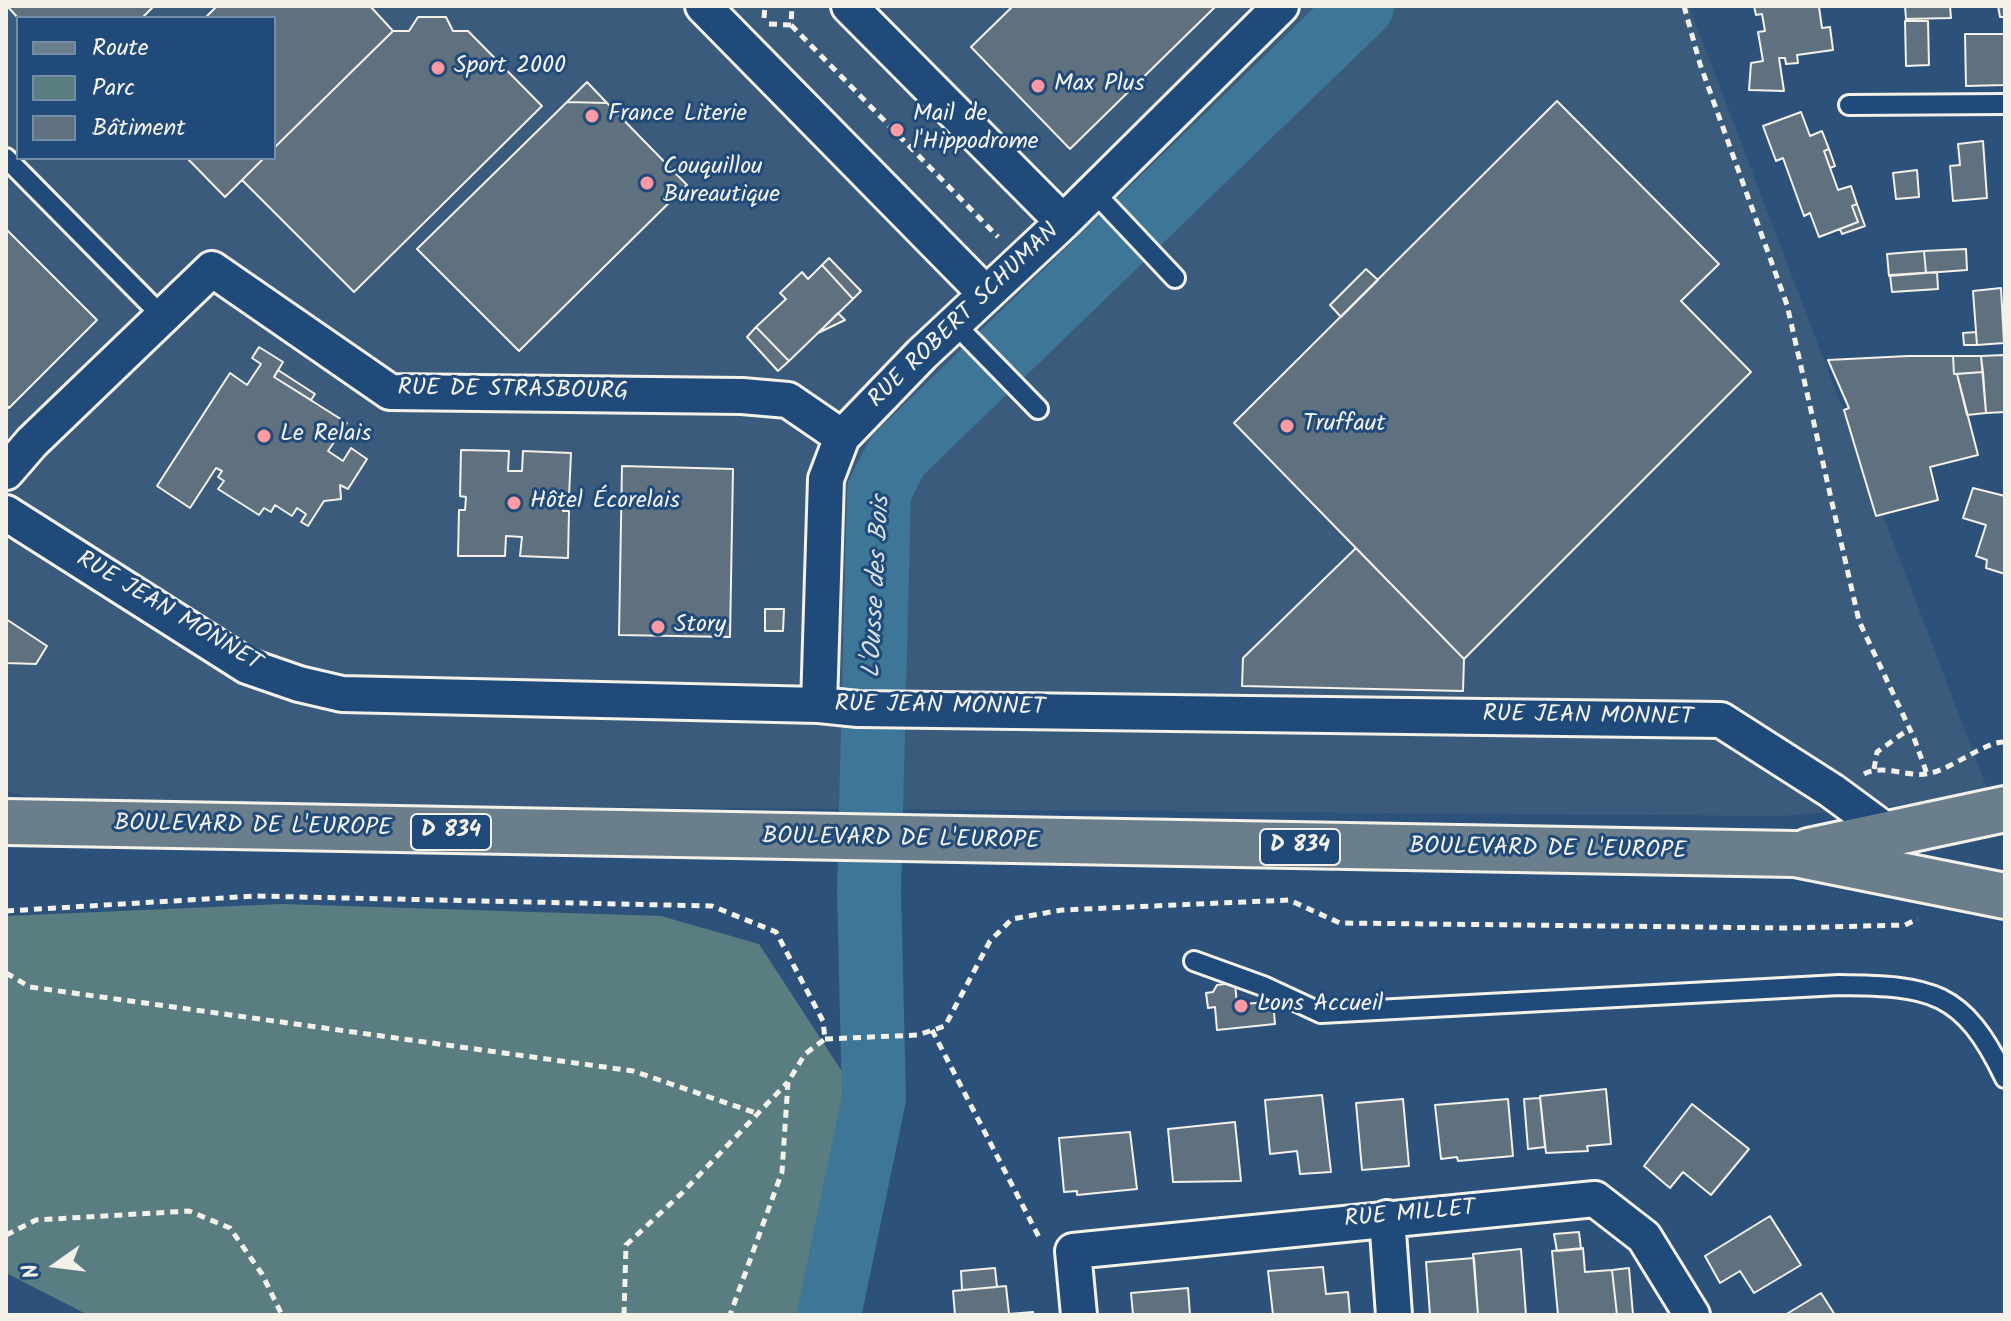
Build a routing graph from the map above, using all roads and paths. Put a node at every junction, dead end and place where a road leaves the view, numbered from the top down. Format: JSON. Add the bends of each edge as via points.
{"nodes":[{"id":1,"x":703,"y":6,"type":"edge"},
{"id":2,"x":792,"y":6,"type":"edge"},
{"id":3,"x":849,"y":6,"type":"edge"},
{"id":4,"x":1281,"y":6,"type":"edge"},
{"id":5,"x":1684,"y":6,"type":"edge"},
{"id":6,"x":764,"y":24,"type":"dead end"},
{"id":7,"x":791,"y":25,"type":"junction"},
{"id":8,"x":2005,"y":104,"type":"edge"},
{"id":9,"x":1849,"y":105,"type":"dead end"},
{"id":10,"x":6,"y":158,"type":"edge"},
{"id":11,"x":1094,"y":192,"type":"junction"},
{"id":12,"x":1063,"y":222,"type":"junction"},
{"id":13,"x":1024,"y":257,"type":"junction"},
{"id":14,"x":1175,"y":278,"type":"dead end"},
{"id":15,"x":986,"y":294,"type":"junction"},
{"id":16,"x":161,"y":315,"type":"junction"},
{"id":17,"x":955,"y":324,"type":"junction"},
{"id":18,"x":1038,"y":409,"type":"dead end"},
{"id":19,"x":842,"y":437,"type":"junction"},
{"id":20,"x":6,"y":472,"type":"edge"},
{"id":21,"x":6,"y":513,"type":"edge"},
{"id":22,"x":819,"y":705,"type":"junction"},
{"id":23,"x":1909,"y":729,"type":"junction"},
{"id":24,"x":2005,"y":742,"type":"edge"},
{"id":25,"x":1874,"y":769,"type":"junction"},
{"id":26,"x":1927,"y":774,"type":"junction"},
{"id":27,"x":1832,"y":791,"type":"junction"},
{"id":28,"x":2005,"y":809,"type":"edge"},
{"id":29,"x":6,"y":822,"type":"edge"},
{"id":30,"x":1889,"y":833,"type":"junction"},
{"id":31,"x":1795,"y":854,"type":"junction"},
{"id":32,"x":2005,"y":896,"type":"edge"},
{"id":33,"x":6,"y":911,"type":"edge"},
{"id":34,"x":1893,"y":924,"type":"dead end"},
{"id":35,"x":1194,"y":961,"type":"dead end"},
{"id":36,"x":6,"y":973,"type":"edge"},
{"id":37,"x":932,"y":1030,"type":"junction"},
{"id":38,"x":825,"y":1039,"type":"junction"},
{"id":39,"x":2005,"y":1078,"type":"edge"},
{"id":40,"x":788,"y":1082,"type":"junction"},
{"id":41,"x":756,"y":1113,"type":"junction"},
{"id":42,"x":1387,"y":1218,"type":"junction"},
{"id":43,"x":6,"y":1235,"type":"edge"},
{"id":44,"x":1073,"y":1251,"type":"junction"},
{"id":45,"x":282,"y":1315,"type":"edge"},
{"id":46,"x":624,"y":1315,"type":"edge"},
{"id":47,"x":730,"y":1315,"type":"edge"},
{"id":48,"x":1079,"y":1315,"type":"edge"},
{"id":49,"x":1394,"y":1315,"type":"edge"},
{"id":50,"x":1692,"y":1315,"type":"edge"}],
"edges":[{"from":1,"to":15,"type":"street"},
{"from":2,"to":7,"type":"path"},
{"from":3,"to":12,"type":"street"},
{"from":4,"to":11,"type":"street","name":"RUE ROBERT SCHUMAN"},
{"from":5,"to":23,"type":"path","via":[[1787,305],[1859,621]]},
{"from":6,"to":7,"type":"path"},
{"from":7,"to":13,"type":"path","via":[[1004,243]]},
{"from":8,"to":9,"type":"lane"},
{"from":10,"to":16,"type":"lane"},
{"from":11,"to":12,"type":"street","name":"RUE ROBERT SCHUMAN"},
{"from":11,"to":14,"type":"lane"},
{"from":12,"to":13,"type":"street","name":"RUE ROBERT SCHUMAN"},
{"from":13,"to":15,"type":"street","name":"RUE ROBERT SCHUMAN"},
{"from":15,"to":17,"type":"street","name":"RUE ROBERT SCHUMAN"},
{"from":16,"to":19,"type":"street","name":"RUE DE STRASBOURG","via":[[212,269],[390,392],[788,400]]},
{"from":16,"to":20,"type":"street","name":"RUE DE STRASBOURG"},
{"from":17,"to":18,"type":"lane"},
{"from":17,"to":19,"type":"street","name":"RUE ROBERT SCHUMAN"},
{"from":19,"to":22,"type":"street","name":"RUE ROBERT SCHUMAN","via":[[826,479]]},
{"from":21,"to":22,"type":"street","name":"RUE JEAN MONNET","via":[[247,666],[299,684],[342,694]]},
{"from":22,"to":27,"type":"street","name":"RUE JEAN MONNET","via":[[1721,720]]},
{"from":23,"to":25,"type":"path","via":[[1877,752]]},
{"from":23,"to":26,"type":"path"},
{"from":24,"to":26,"type":"path","via":[[1994,741],[1955,766]]},
{"from":25,"to":26,"type":"path"},
{"from":25,"to":27,"type":"path"},
{"from":27,"to":30,"type":"street","name":"RUE JEAN MONNET"},
{"from":28,"to":30,"type":"main road","name":"BOULEVARD DE L'EUROPE","number":"D 834"},
{"from":29,"to":31,"type":"main road","name":"BOULEVARD DE L'EUROPE","number":"D 834"},
{"from":30,"to":31,"type":"main road","name":"BOULEVARD DE L'EUROPE","number":"D 834"},
{"from":31,"to":32,"type":"main road","name":"BOULEVARD DE L'EUROPE","number":"D 834"},
{"from":33,"to":38,"type":"path","via":[[255,896],[712,906],[776,932],[823,1021]]},
{"from":34,"to":37,"type":"path","via":[[1787,928],[1340,923],[1289,900],[1062,910],[1012,919],[990,941],[945,1026]]},
{"from":35,"to":39,"type":"lane","via":[[1321,1013],[1900,986],[1954,1004],[1985,1035]]},
{"from":36,"to":41,"type":"path","via":[[30,987],[633,1071]]},
{"from":37,"to":38,"type":"path"},
{"from":37,"to":44,"type":"path","via":[[1042,1242]]},
{"from":38,"to":40,"type":"path","via":[[805,1054]]},
{"from":40,"to":41,"type":"path"},
{"from":40,"to":47,"type":"path","via":[[782,1172]]},
{"from":41,"to":46,"type":"path","via":[[626,1245]]},
{"from":42,"to":44,"type":"street","name":"RUE MILLET"},
{"from":42,"to":49,"type":"street"},
{"from":42,"to":50,"type":"street","name":"RUE MILLET","via":[[1595,1199],[1644,1237]]},
{"from":43,"to":45,"type":"path","via":[[36,1220],[189,1211],[230,1228]]},
{"from":44,"to":48,"type":"street"}]}
